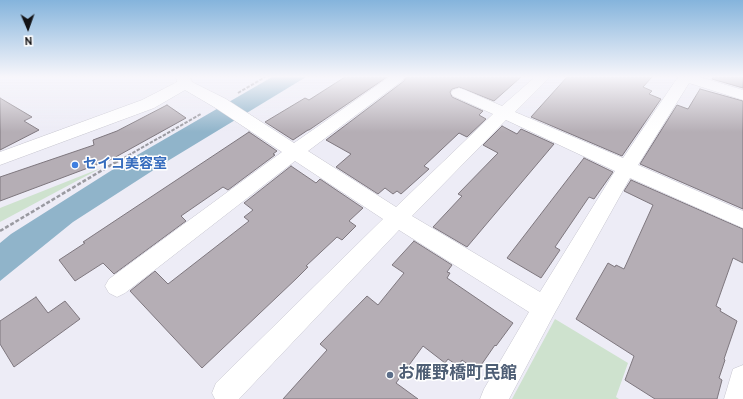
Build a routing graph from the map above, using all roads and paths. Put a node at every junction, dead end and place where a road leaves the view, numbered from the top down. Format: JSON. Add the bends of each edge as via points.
{"nodes":[{"id":1,"x":161,"y":96,"type":"edge"},
{"id":2,"x":208,"y":96,"type":"edge"},
{"id":3,"x":233,"y":96,"type":"edge"},
{"id":4,"x":372,"y":96,"type":"edge"},
{"id":5,"x":464,"y":96,"type":"edge"},
{"id":6,"x":523,"y":96,"type":"edge"},
{"id":7,"x":673,"y":96,"type":"edge"},
{"id":8,"x":220,"y":103,"type":"junction"},
{"id":9,"x":503,"y":114,"type":"junction"},
{"id":10,"x":294,"y":152,"type":"junction"},
{"id":11,"x":0,"y":160,"type":"edge"},
{"id":12,"x":627,"y":168,"type":"junction"},
{"id":13,"x":397,"y":218,"type":"junction"},
{"id":14,"x":743,"y":220,"type":"edge"},
{"id":15,"x":0,"y":231,"type":"edge"},
{"id":16,"x":117,"y":286,"type":"dead end"},
{"id":17,"x":544,"y":308,"type":"junction"},
{"id":18,"x":743,"y":379,"type":"edge"},
{"id":19,"x":226,"y":393,"type":"dead end"},
{"id":20,"x":494,"y":399,"type":"edge"},
{"id":21,"x":738,"y":399,"type":"edge"}],
"edges":[{"from":1,"to":11,"type":"street","via":[[148,104]]},
{"from":2,"to":8,"type":"street"},
{"from":3,"to":8,"type":"path"},
{"from":4,"to":10,"type":"street"},
{"from":5,"to":9,"type":"street"},
{"from":6,"to":9,"type":"street"},
{"from":7,"to":12,"type":"street"},
{"from":8,"to":10,"type":"street"},
{"from":8,"to":15,"type":"path"},
{"from":9,"to":12,"type":"street"},
{"from":9,"to":13,"type":"street"},
{"from":10,"to":13,"type":"street"},
{"from":10,"to":16,"type":"street"},
{"from":12,"to":14,"type":"street"},
{"from":12,"to":17,"type":"street"},
{"from":13,"to":17,"type":"street"},
{"from":13,"to":19,"type":"street"},
{"from":17,"to":20,"type":"street"},
{"from":18,"to":21,"type":"street"}]}
